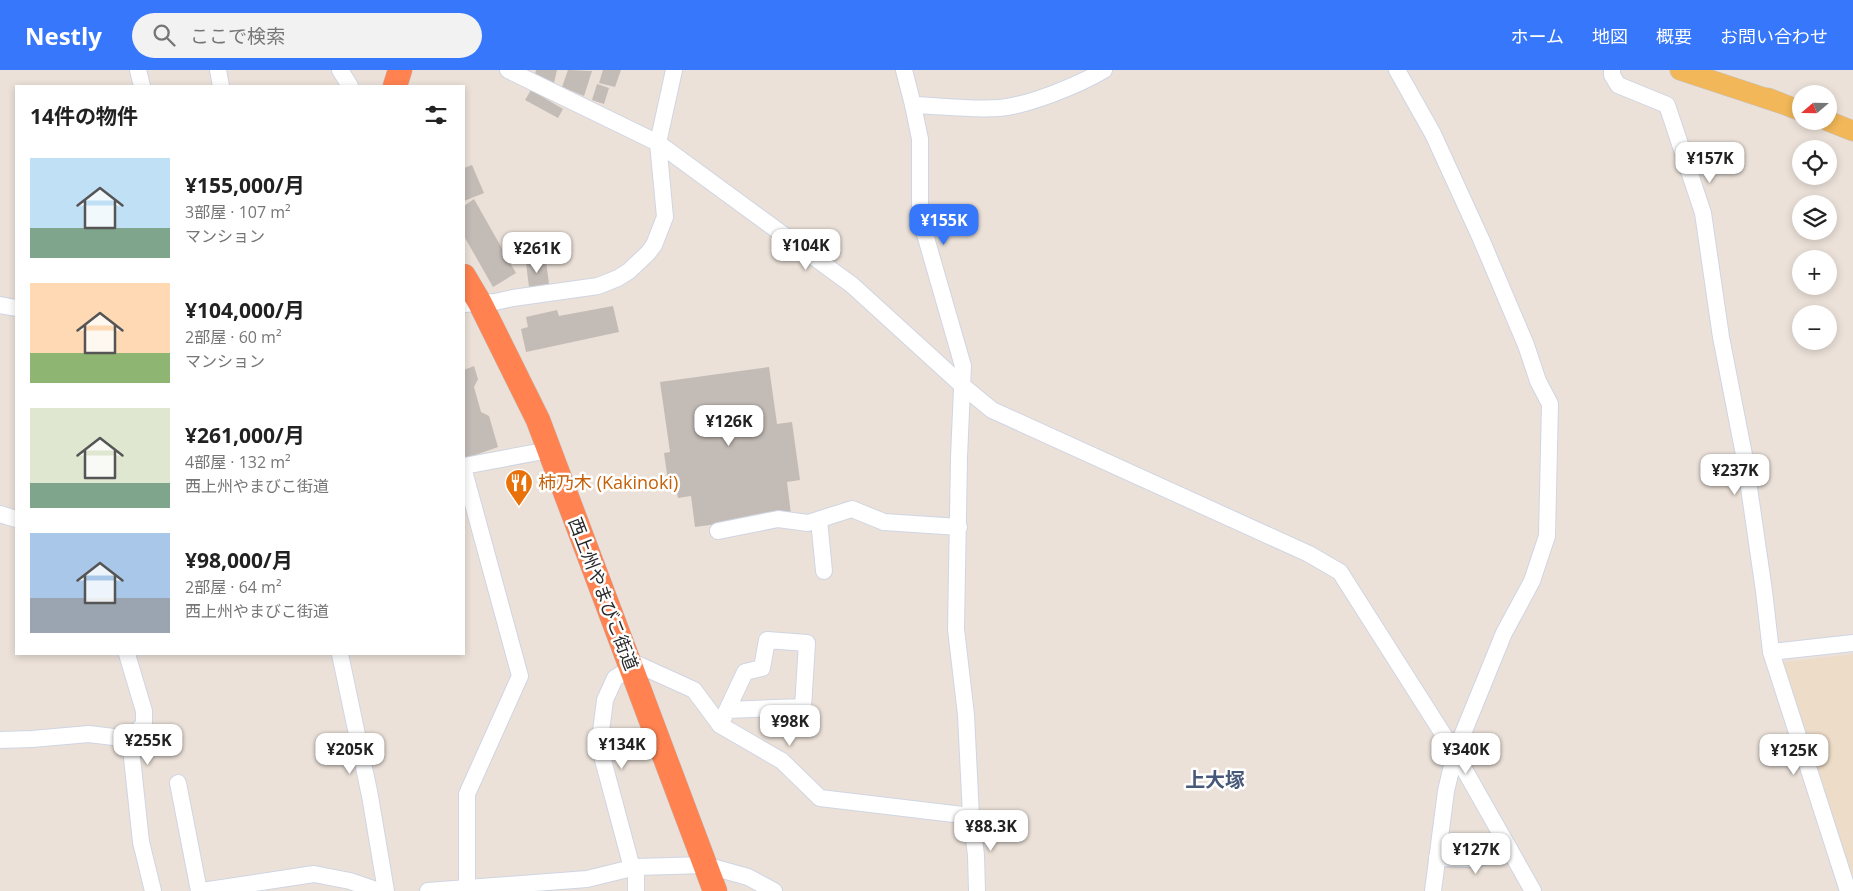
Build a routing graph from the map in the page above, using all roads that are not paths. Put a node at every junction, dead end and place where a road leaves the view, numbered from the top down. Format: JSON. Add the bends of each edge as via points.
{"nodes":[{"id":1,"x":138,"y":70,"type":"edge"},
{"id":2,"x":218,"y":70,"type":"edge"},
{"id":3,"x":340,"y":70,"type":"edge"},
{"id":4,"x":400,"y":70,"type":"edge"},
{"id":5,"x":508,"y":70,"type":"edge"},
{"id":6,"x":674,"y":70,"type":"edge"},
{"id":7,"x":904,"y":70,"type":"edge"},
{"id":8,"x":1104,"y":70,"type":"edge"},
{"id":9,"x":1397,"y":70,"type":"edge"},
{"id":10,"x":1612,"y":70,"type":"edge"},
{"id":11,"x":1680,"y":70,"type":"edge"},
{"id":12,"x":1706,"y":70,"type":"edge"},
{"id":13,"x":142,"y":85,"type":"edge"},
{"id":14,"x":221,"y":85,"type":"edge"},
{"id":15,"x":349,"y":85,"type":"edge"},
{"id":16,"x":394,"y":85,"type":"edge"},
{"id":17,"x":1780,"y":103,"type":"junction"},
{"id":18,"x":914,"y":105,"type":"junction"},
{"id":19,"x":1792,"y":108,"type":"edge"},
{"id":20,"x":1838,"y":125,"type":"edge"},
{"id":21,"x":1853,"y":131,"type":"edge"},
{"id":22,"x":658,"y":143,"type":"junction"},
{"id":23,"x":465,"y":280,"type":"edge"},
{"id":24,"x":472,"y":304,"type":"edge"},
{"id":25,"x":0,"y":305,"type":"edge"},
{"id":26,"x":15,"y":308,"type":"edge"},
{"id":27,"x":964,"y":387,"type":"junction"},
{"id":28,"x":549,"y":450,"type":"junction"},
{"id":29,"x":465,"y":466,"type":"edge"},
{"id":30,"x":465,"y":475,"type":"edge"},
{"id":31,"x":0,"y":514,"type":"edge"},
{"id":32,"x":15,"y":519,"type":"edge"},
{"id":33,"x":819,"y":520,"type":"junction"},
{"id":34,"x":959,"y":527,"type":"junction"},
{"id":35,"x":718,"y":530,"type":"dead end"},
{"id":36,"x":824,"y":571,"type":"dead end"},
{"id":37,"x":1853,"y":642,"type":"edge"},
{"id":38,"x":1771,"y":652,"type":"junction"},
{"id":39,"x":128,"y":655,"type":"edge"},
{"id":40,"x":340,"y":655,"type":"edge"},
{"id":41,"x":631,"y":668,"type":"junction"},
{"id":42,"x":724,"y":718,"type":"junction"},
{"id":43,"x":130,"y":739,"type":"junction"},
{"id":44,"x":0,"y":740,"type":"edge"},
{"id":45,"x":1456,"y":753,"type":"junction"},
{"id":46,"x":178,"y":783,"type":"dead end"},
{"id":47,"x":971,"y":816,"type":"junction"},
{"id":48,"x":1510,"y":850,"type":"junction"},
{"id":49,"x":1437,"y":858,"type":"junction"},
{"id":50,"x":705,"y":865,"type":"junction"},
{"id":51,"x":634,"y":867,"type":"junction"},
{"id":52,"x":467,"y":888,"type":"junction"},
{"id":53,"x":153,"y":891,"type":"edge"},
{"id":54,"x":200,"y":891,"type":"edge"},
{"id":55,"x":379,"y":891,"type":"edge"},
{"id":56,"x":386,"y":891,"type":"edge"},
{"id":57,"x":428,"y":891,"type":"edge"},
{"id":58,"x":636,"y":891,"type":"edge"},
{"id":59,"x":715,"y":891,"type":"edge"},
{"id":60,"x":774,"y":891,"type":"edge"},
{"id":61,"x":977,"y":891,"type":"edge"},
{"id":62,"x":1433,"y":891,"type":"edge"},
{"id":63,"x":1533,"y":891,"type":"edge"},
{"id":64,"x":1848,"y":891,"type":"edge"}],
"edges":[{"from":1,"to":13,"type":"street"},
{"from":2,"to":14,"type":"street"},
{"from":3,"to":15,"type":"street"},
{"from":4,"to":16,"type":"highway"},
{"from":5,"to":22,"type":"street"},
{"from":6,"to":22,"type":"street"},
{"from":7,"to":18,"type":"street"},
{"from":8,"to":18,"type":"street","via":[[1083,82],[999,108]]},
{"from":9,"to":45,"type":"street","via":[[1433,134],[1550,404],[1547,536],[1532,581],[1504,633]]},
{"from":10,"to":38,"type":"street","via":[[1618,84],[1668,105],[1703,213],[1721,337],[1745,460]]},
{"from":11,"to":17,"type":"main road"},
{"from":12,"to":17,"type":"main road"},
{"from":17,"to":19,"type":"main road"},
{"from":18,"to":27,"type":"street","via":[[920,139],[920,217],[963,366]]},
{"from":20,"to":21,"type":"main road"},
{"from":22,"to":24,"type":"street","via":[[664,217],[654,244],[629,271],[598,286]]},
{"from":22,"to":27,"type":"street","via":[[852,285]]},
{"from":23,"to":24,"type":"highway","name":"西上州やまびこ街道"},
{"from":24,"to":28,"type":"highway","name":"西上州やまびこ街道","via":[[526,394]]},
{"from":25,"to":26,"type":"street"},
{"from":27,"to":34,"type":"street"},
{"from":27,"to":45,"type":"street","via":[[992,410],[1310,554],[1340,572]]},
{"from":28,"to":29,"type":"street"},
{"from":28,"to":41,"type":"highway","name":"西上州やまびこ街道"},
{"from":30,"to":52,"type":"street","via":[[520,676],[467,794]]},
{"from":31,"to":32,"type":"street"},
{"from":33,"to":34,"type":"street","via":[[852,509],[884,522]]},
{"from":33,"to":35,"type":"street","via":[[808,523],[778,519]]},
{"from":33,"to":36,"type":"street"},
{"from":34,"to":47,"type":"street","via":[[956,629],[966,715]]},
{"from":37,"to":38,"type":"street"},
{"from":38,"to":64,"type":"street"},
{"from":39,"to":43,"type":"street","via":[[144,711],[144,724]]},
{"from":40,"to":56,"type":"street"},
{"from":41,"to":42,"type":"street","via":[[639,665],[694,690]]},
{"from":41,"to":50,"type":"highway","name":"西上州やまびこ街道"},
{"from":41,"to":51,"type":"street","via":[[615,678],[605,700],[600,739]]},
{"from":42,"to":42,"type":"street","via":[[745,672],[762,668],[767,640],[807,643],[803,706]]},
{"from":42,"to":47,"type":"street","via":[[782,761],[820,798]]},
{"from":43,"to":44,"type":"street","via":[[89,734]]},
{"from":43,"to":53,"type":"street","via":[[140,842]]},
{"from":45,"to":48,"type":"street"},
{"from":45,"to":49,"type":"street","via":[[1446,791]]},
{"from":46,"to":54,"type":"street"},
{"from":47,"to":61,"type":"street"},
{"from":48,"to":49,"type":"street","via":[[1476,859]]},
{"from":48,"to":63,"type":"street"},
{"from":49,"to":62,"type":"street"},
{"from":50,"to":51,"type":"street"},
{"from":50,"to":59,"type":"highway","name":"西上州やまびこ街道"},
{"from":50,"to":60,"type":"street","via":[[748,877]]},
{"from":51,"to":52,"type":"street","via":[[587,879]]},
{"from":51,"to":58,"type":"street"},
{"from":52,"to":57,"type":"street"},
{"from":54,"to":55,"type":"street","via":[[314,874]]}]}
